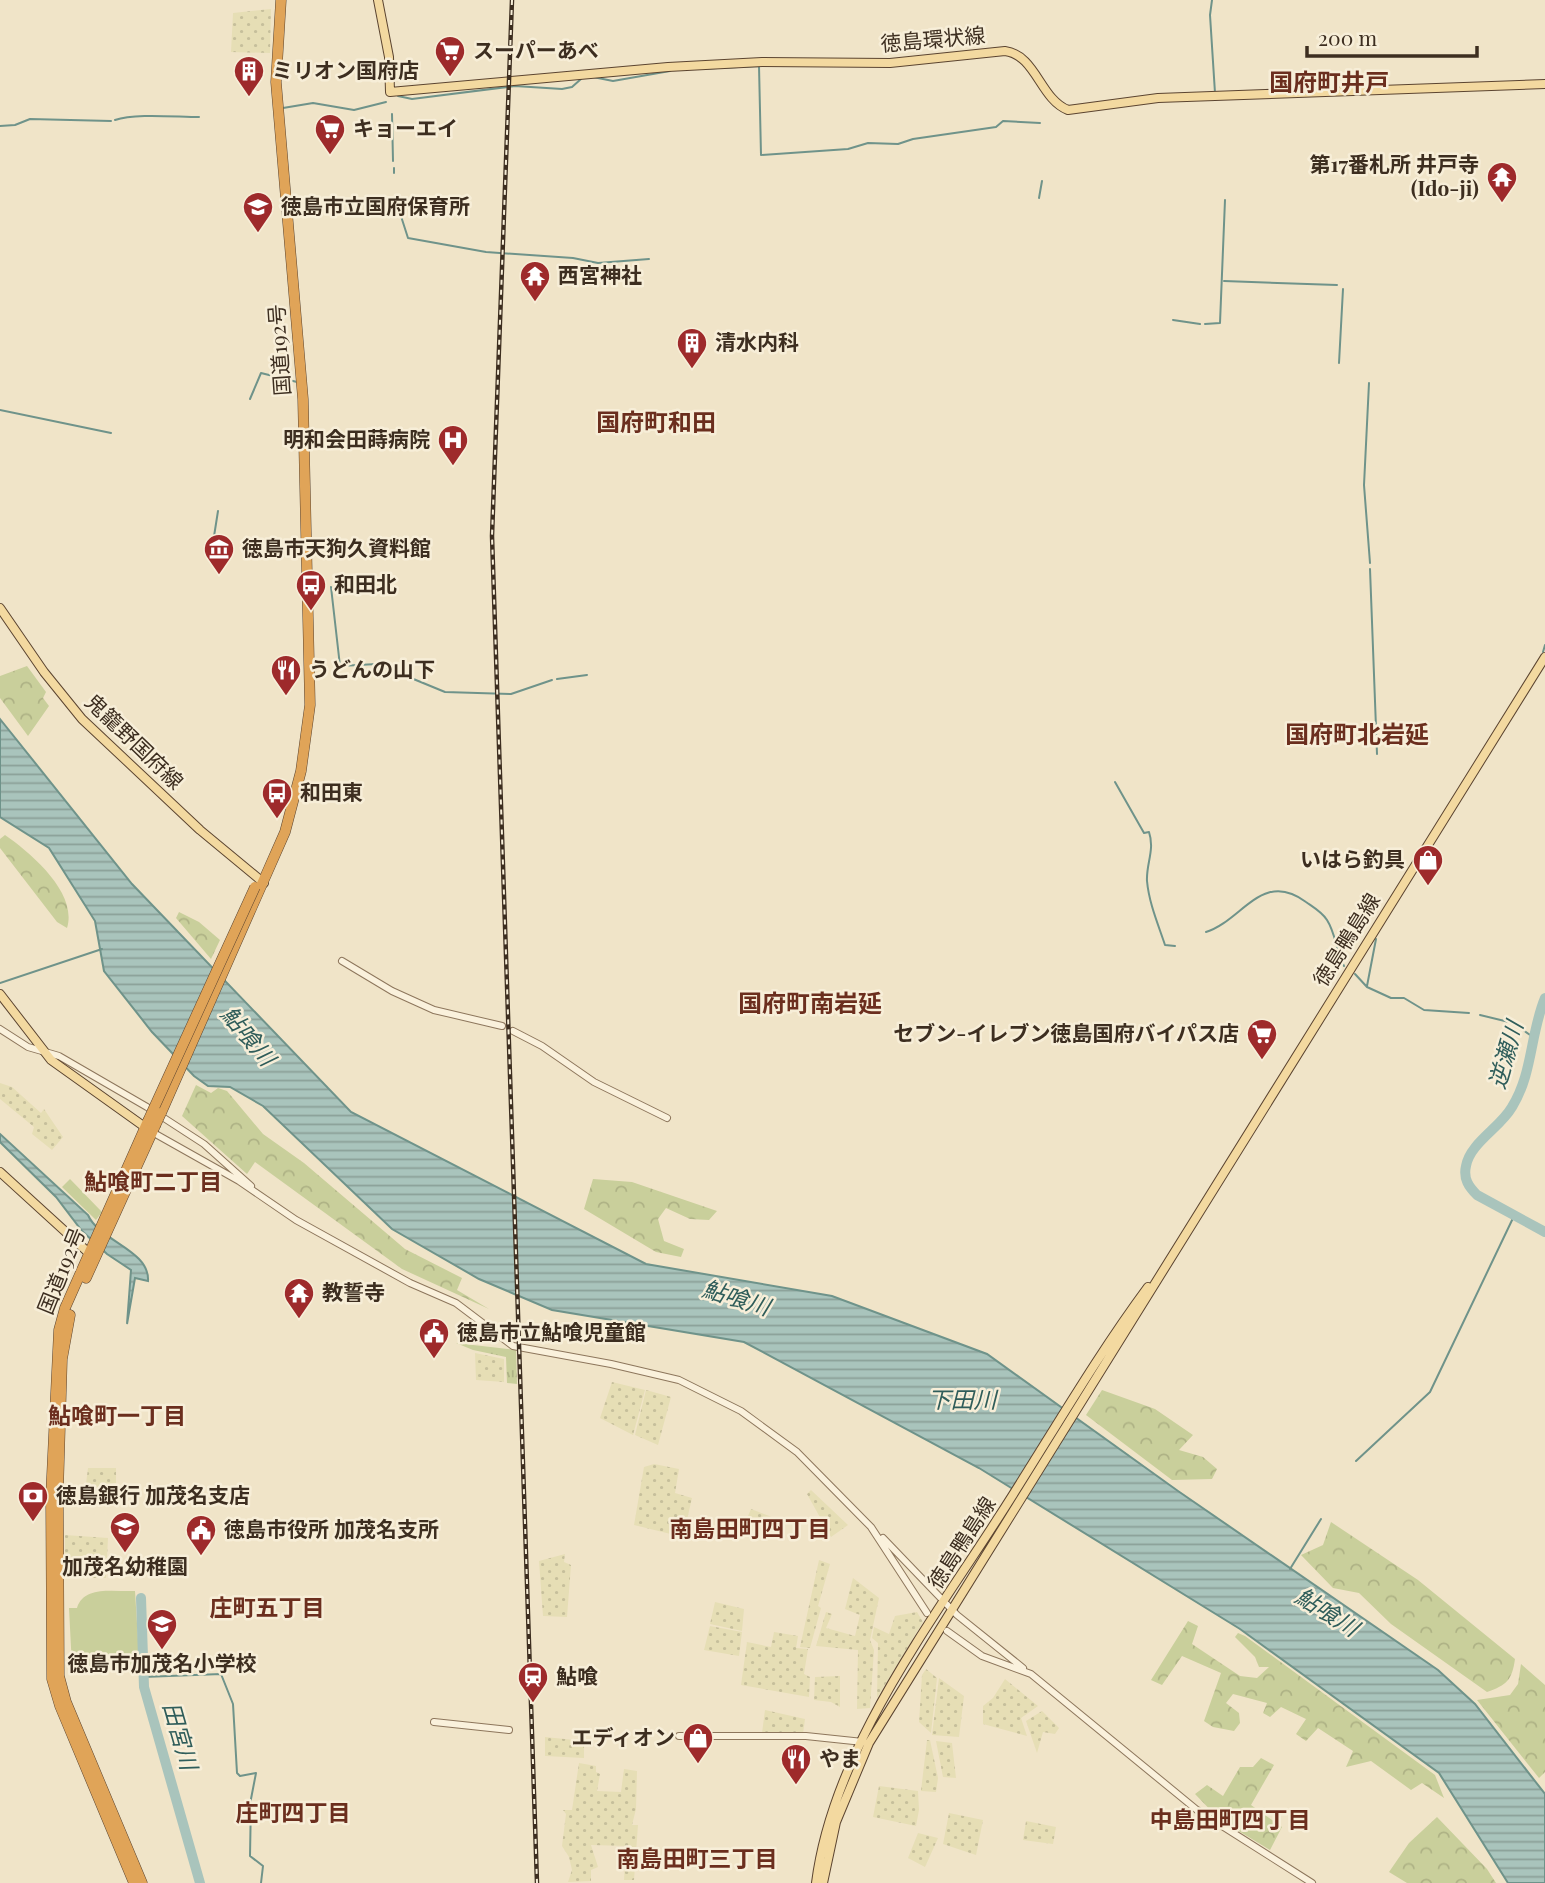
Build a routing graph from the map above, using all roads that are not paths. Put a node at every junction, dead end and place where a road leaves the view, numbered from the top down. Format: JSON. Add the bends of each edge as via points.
{"nodes":[{"id":1,"x":281,"y":0,"type":"edge"},
{"id":2,"x":378,"y":0,"type":"edge"},
{"id":3,"x":1545,"y":84,"type":"edge"},
{"id":4,"x":0,"y":608,"type":"edge"},
{"id":5,"x":1545,"y":657,"type":"edge"},
{"id":6,"x":260,"y":884,"type":"junction"},
{"id":7,"x":342,"y":961,"type":"dead end"},
{"id":8,"x":0,"y":994,"type":"edge"},
{"id":9,"x":502,"y":1026,"type":"dead end"},
{"id":10,"x":0,"y":1029,"type":"edge"},
{"id":11,"x":513,"y":1031,"type":"dead end"},
{"id":12,"x":43,"y":1052,"type":"junction"},
{"id":13,"x":667,"y":1118,"type":"dead end"},
{"id":14,"x":150,"y":1127,"type":"junction"},
{"id":15,"x":0,"y":1172,"type":"edge"},
{"id":16,"x":257,"y":1193,"type":"junction"},
{"id":17,"x":94,"y":1252,"type":"junction"},
{"id":18,"x":871,"y":1527,"type":"junction"},
{"id":19,"x":948,"y":1604,"type":"junction"},
{"id":20,"x":927,"y":1613,"type":"dead end"},
{"id":21,"x":947,"y":1631,"type":"dead end"},
{"id":22,"x":1031,"y":1674,"type":"junction"},
{"id":23,"x":434,"y":1722,"type":"dead end"},
{"id":24,"x":509,"y":1730,"type":"dead end"},
{"id":25,"x":679,"y":1737,"type":"dead end"},
{"id":26,"x":865,"y":1742,"type":"junction"},
{"id":27,"x":134,"y":1883,"type":"edge"},
{"id":28,"x":142,"y":1883,"type":"edge"},
{"id":29,"x":816,"y":1883,"type":"edge"},
{"id":30,"x":823,"y":1883,"type":"edge"},
{"id":31,"x":1312,"y":1883,"type":"edge"}],
"edges":[{"from":1,"to":6,"type":"highway","name":"国道192号","via":[[276,82],[300,347],[311,679],[304,740]]},
{"from":2,"to":3,"type":"main road","name":"徳島環状線","via":[[389,57],[390,92],[676,67],[890,63],[1006,51],[1022,56],[1056,104],[1068,110],[1158,98]]},
{"from":4,"to":6,"type":"main road","name":"鬼籠野国府線","via":[[82,719]]},
{"from":5,"to":19,"type":"main road","name":"徳島鴨島線","via":[[1181,1242]]},
{"from":6,"to":14,"type":"highway","name":"国道192号","bridge":true},
{"from":7,"to":9,"type":"street","via":[[434,1010]]},
{"from":8,"to":12,"type":"main road"},
{"from":10,"to":12,"type":"street"},
{"from":11,"to":13,"type":"street","via":[[594,1082]]},
{"from":12,"to":14,"type":"main road"},
{"from":12,"to":16,"type":"street","via":[[59,1056],[176,1125],[243,1176]]},
{"from":14,"to":16,"type":"street"},
{"from":14,"to":17,"type":"highway","name":"国道192号"},
{"from":15,"to":17,"type":"main road"},
{"from":16,"to":18,"type":"street","via":[[408,1282],[456,1303],[513,1346],[611,1363],[679,1380],[718,1397],[787,1444]]},
{"from":17,"to":27,"type":"highway","name":"国道192号","via":[[65,1308],[57,1343],[51,1673],[60,1706]]},
{"from":17,"to":28,"type":"highway","name":"国道192号","via":[[71,1311],[62,1359],[59,1676]]},
{"from":18,"to":19,"type":"street"},
{"from":18,"to":20,"type":"street"},
{"from":19,"to":22,"type":"street"},
{"from":19,"to":26,"type":"main road","name":"徳島鴨島線"},
{"from":21,"to":22,"type":"street","via":[[975,1652]]},
{"from":22,"to":31,"type":"street","via":[[1197,1810]]},
{"from":23,"to":24,"type":"street"},
{"from":25,"to":26,"type":"street"},
{"from":26,"to":29,"type":"main road","name":"徳島鴨島線","via":[[831,1813]]},
{"from":26,"to":30,"type":"main road","name":"徳島鴨島線","via":[[835,1822]]}]}
